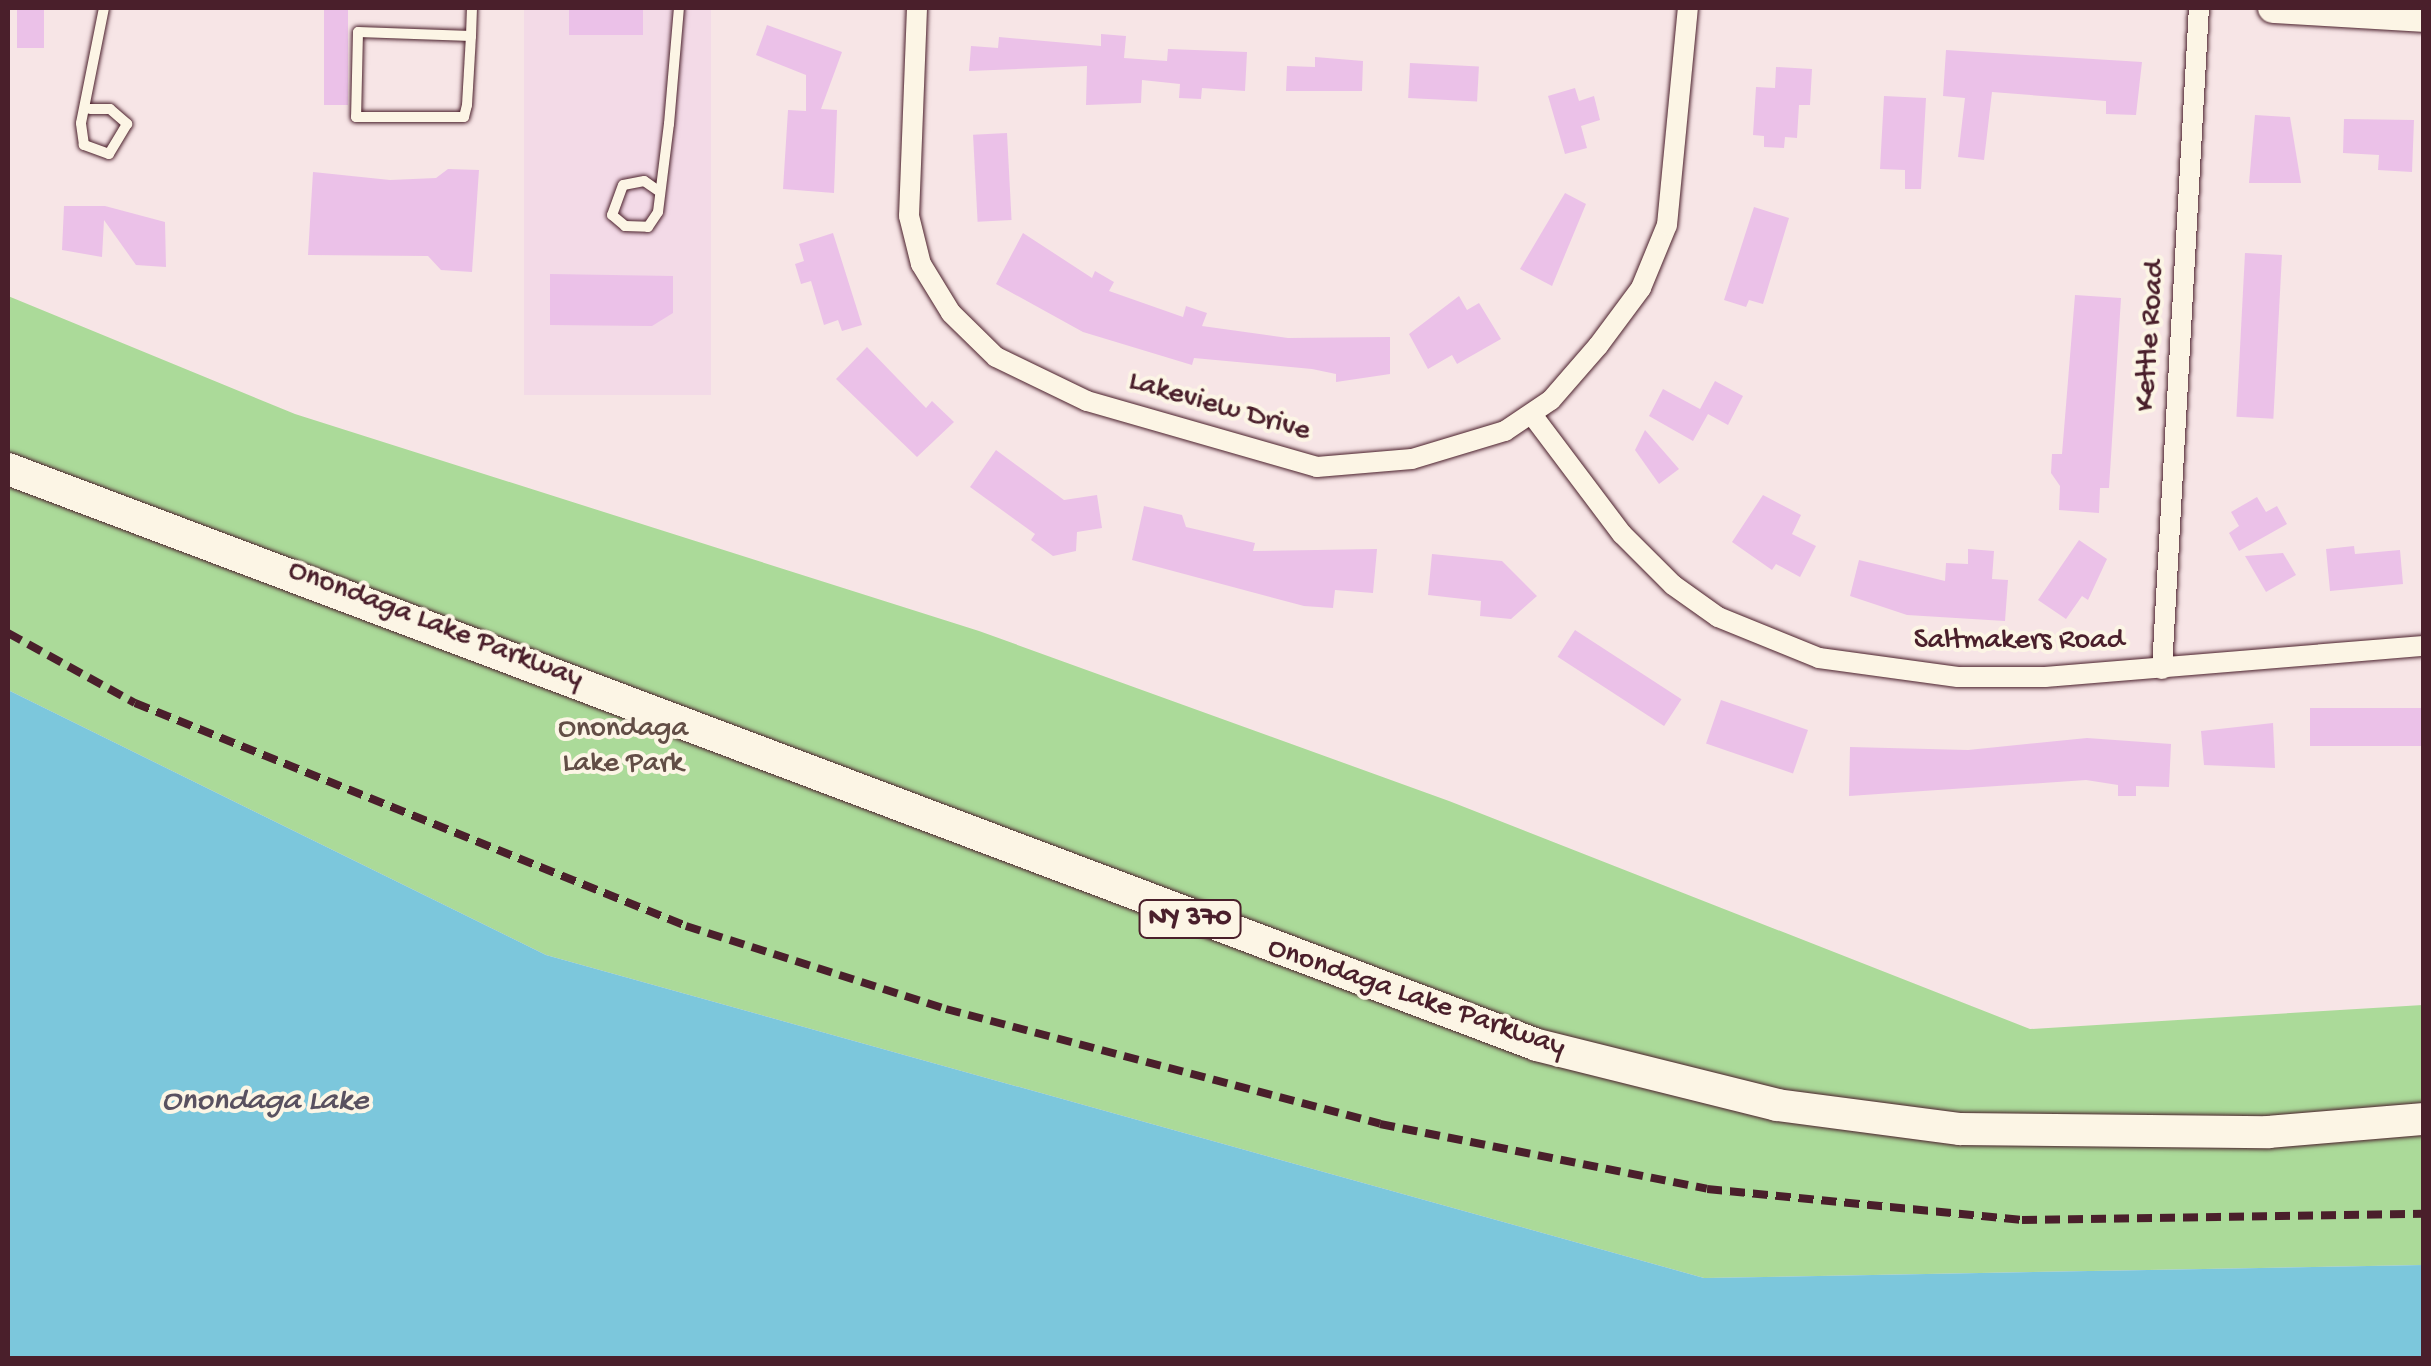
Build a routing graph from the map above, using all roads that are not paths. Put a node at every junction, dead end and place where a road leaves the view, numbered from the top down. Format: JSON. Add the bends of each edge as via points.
{"nodes":[{"id":1,"x":104,"y":8,"type":"edge"},
{"id":2,"x":472,"y":8,"type":"edge"},
{"id":3,"x":679,"y":8,"type":"edge"},
{"id":4,"x":916,"y":8,"type":"edge"},
{"id":5,"x":1688,"y":8,"type":"edge"},
{"id":6,"x":2199,"y":8,"type":"edge"},
{"id":7,"x":2273,"y":8,"type":"edge"},
{"id":8,"x":2341,"y":10,"type":"edge"},
{"id":9,"x":2424,"y":17,"type":"edge"},
{"id":10,"x":470,"y":36,"type":"junction"},
{"id":11,"x":90,"y":109,"type":"junction"},
{"id":12,"x":660,"y":192,"type":"junction"},
{"id":13,"x":1534,"y":416,"type":"junction"},
{"id":14,"x":8,"y":469,"type":"edge"},
{"id":15,"x":2424,"y":646,"type":"edge"},
{"id":16,"x":2162,"y":669,"type":"junction"},
{"id":17,"x":2424,"y":1119,"type":"edge"}],
"edges":[{"from":1,"to":11,"type":"lane"},
{"from":2,"to":10,"type":"lane"},
{"from":3,"to":12,"type":"lane"},
{"from":4,"to":13,"type":"street","name":"Lakeview Drive","via":[[909,216],[922,264],[951,313],[996,356],[1086,401],[1317,467],[1412,459]]},
{"from":5,"to":13,"type":"street","via":[[1667,225],[1642,288]]},
{"from":6,"to":16,"type":"street","name":"Kettle Road"},
{"from":7,"to":8,"type":"main road"},
{"from":8,"to":9,"type":"main road"},
{"from":10,"to":10,"type":"lane","via":[[464,117],[454,123],[356,116],[358,32]]},
{"from":11,"to":11,"type":"lane","via":[[81,122],[84,145],[109,154],[127,124],[110,109]]},
{"from":12,"to":12,"type":"lane","via":[[648,226],[626,226],[612,215],[622,185],[644,181]]},
{"from":13,"to":16,"type":"street","name":"Saltmakers Road","via":[[1622,534],[1673,585],[1775,643],[1879,670],[1958,678]]},
{"from":14,"to":17,"type":"main road","name":"Onondaga Lake Parkway","number":"NY 370","via":[[1537,1045],[1777,1105],[1960,1129],[2268,1132]]},
{"from":15,"to":16,"type":"street","name":"Saltmakers Road"}]}
